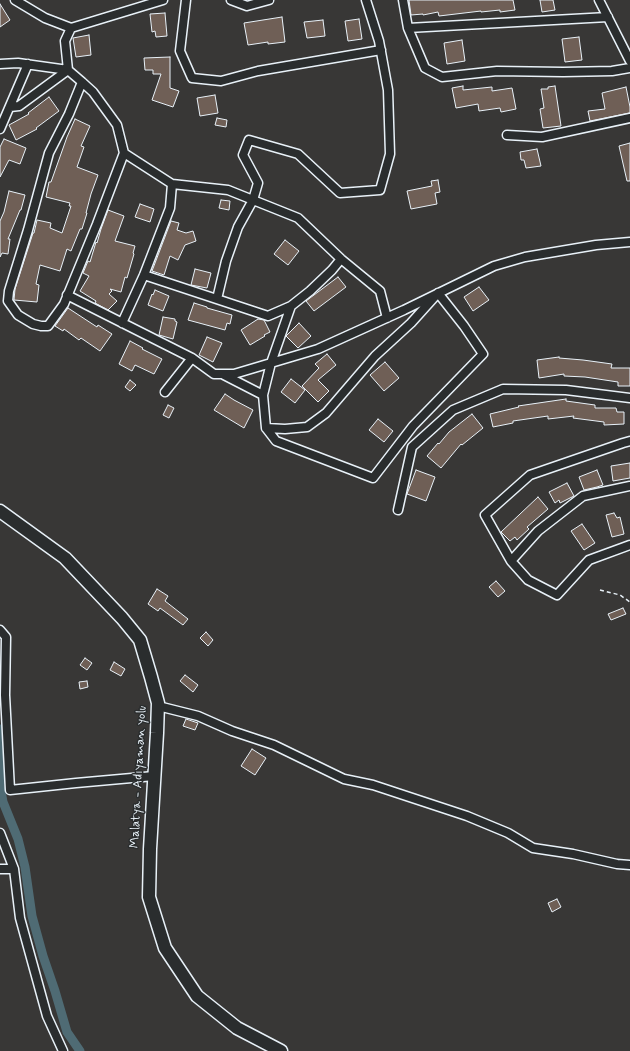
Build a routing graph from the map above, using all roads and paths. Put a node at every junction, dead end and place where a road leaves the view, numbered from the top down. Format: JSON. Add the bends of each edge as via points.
{"nodes":[{"id":1,"x":15,"y":0,"type":"edge"},
{"id":2,"x":163,"y":0,"type":"edge"},
{"id":3,"x":186,"y":0,"type":"edge"},
{"id":4,"x":231,"y":0,"type":"edge"},
{"id":5,"x":269,"y":0,"type":"edge"},
{"id":6,"x":366,"y":0,"type":"edge"},
{"id":7,"x":404,"y":0,"type":"edge"},
{"id":8,"x":599,"y":0,"type":"edge"},
{"id":9,"x":608,"y":17,"type":"junction"},
{"id":10,"x":71,"y":28,"type":"junction"},
{"id":11,"x":408,"y":28,"type":"junction"},
{"id":12,"x":380,"y":50,"type":"junction"},
{"id":13,"x":630,"y":61,"type":"edge"},
{"id":14,"x":0,"y":64,"type":"edge"},
{"id":15,"x":28,"y":64,"type":"junction"},
{"id":16,"x":630,"y":68,"type":"edge"},
{"id":17,"x":68,"y":70,"type":"junction"},
{"id":18,"x":82,"y":82,"type":"junction"},
{"id":19,"x":10,"y":107,"type":"junction"},
{"id":20,"x":630,"y":118,"type":"edge"},
{"id":21,"x":0,"y":129,"type":"edge"},
{"id":22,"x":508,"y":135,"type":"dead end"},
{"id":23,"x":124,"y":153,"type":"junction"},
{"id":24,"x":172,"y":184,"type":"junction"},
{"id":25,"x":253,"y":200,"type":"junction"},
{"id":26,"x":630,"y":242,"type":"edge"},
{"id":27,"x":341,"y":259,"type":"junction"},
{"id":28,"x":144,"y":274,"type":"junction"},
{"id":29,"x":438,"y":293,"type":"junction"},
{"id":30,"x":67,"y":295,"type":"junction"},
{"id":31,"x":217,"y":299,"type":"junction"},
{"id":32,"x":4,"y":300,"type":"edge"},
{"id":33,"x":291,"y":306,"type":"junction"},
{"id":34,"x":387,"y":318,"type":"junction"},
{"id":35,"x":122,"y":323,"type":"junction"},
{"id":36,"x":192,"y":358,"type":"junction"},
{"id":37,"x":271,"y":363,"type":"junction"},
{"id":38,"x":222,"y":374,"type":"junction"},
{"id":39,"x":165,"y":392,"type":"dead end"},
{"id":40,"x":263,"y":395,"type":"junction"},
{"id":41,"x":630,"y":398,"type":"edge"},
{"id":42,"x":266,"y":428,"type":"junction"},
{"id":43,"x":630,"y":441,"type":"edge"},
{"id":44,"x":630,"y":486,"type":"edge"},
{"id":45,"x":398,"y":510,"type":"dead end"},
{"id":46,"x":0,"y":511,"type":"edge"},
{"id":47,"x":630,"y":545,"type":"edge"},
{"id":48,"x":511,"y":561,"type":"junction"},
{"id":49,"x":600,"y":590,"type":"dead end"},
{"id":50,"x":630,"y":602,"type":"edge"},
{"id":51,"x":0,"y":630,"type":"edge"},
{"id":52,"x":158,"y":706,"type":"junction"},
{"id":53,"x":154,"y":776,"type":"junction"},
{"id":54,"x":0,"y":833,"type":"edge"},
{"id":55,"x":630,"y":865,"type":"edge"},
{"id":56,"x":0,"y":869,"type":"edge"},
{"id":57,"x":14,"y":869,"type":"junction"},
{"id":58,"x":63,"y":1051,"type":"edge"},
{"id":59,"x":281,"y":1051,"type":"edge"}],
"edges":[{"from":1,"to":10,"type":"street","via":[[44,18]]},
{"from":2,"to":10,"type":"street"},
{"from":3,"to":12,"type":"street","via":[[180,51],[192,78],[221,81],[258,71]]},
{"from":4,"to":5,"type":"street","via":[[247,6]]},
{"from":6,"to":12,"type":"street"},
{"from":7,"to":11,"type":"street"},
{"from":8,"to":9,"type":"street"},
{"from":9,"to":11,"type":"street"},
{"from":9,"to":13,"type":"street"},
{"from":10,"to":17,"type":"street","via":[[65,41]]},
{"from":11,"to":16,"type":"street","via":[[425,68],[442,77],[497,71],[570,72]]},
{"from":12,"to":25,"type":"street","via":[[388,90],[390,154],[380,190],[340,193],[298,154],[249,140],[243,155],[258,182]]},
{"from":14,"to":15,"type":"street"},
{"from":15,"to":17,"type":"street"},
{"from":15,"to":19,"type":"street"},
{"from":17,"to":18,"type":"street"},
{"from":17,"to":19,"type":"street","via":[[20,106]]},
{"from":18,"to":23,"type":"street","via":[[93,92],[117,125]]},
{"from":18,"to":32,"type":"street","via":[[49,153],[28,230]]},
{"from":19,"to":21,"type":"street"},
{"from":20,"to":22,"type":"street","via":[[542,136]]},
{"from":23,"to":24,"type":"street"},
{"from":23,"to":30,"type":"street","via":[[98,224]]},
{"from":24,"to":25,"type":"street","via":[[228,190]]},
{"from":24,"to":28,"type":"street","via":[[170,208]]},
{"from":25,"to":27,"type":"street","via":[[298,218]]},
{"from":25,"to":31,"type":"street","via":[[238,227]]},
{"from":26,"to":29,"type":"street","via":[[596,244],[525,257],[494,266]]},
{"from":27,"to":33,"type":"street","via":[[310,291]]},
{"from":27,"to":34,"type":"street","via":[[380,291]]},
{"from":28,"to":31,"type":"street"},
{"from":28,"to":35,"type":"street"},
{"from":29,"to":34,"type":"street"},
{"from":29,"to":42,"type":"street","via":[[375,356],[326,413],[307,427]]},
{"from":29,"to":42,"type":"street","via":[[483,354],[413,426],[373,478],[276,441]]},
{"from":30,"to":32,"type":"street","via":[[64,304],[48,326],[33,324],[18,315]]},
{"from":30,"to":35,"type":"street"},
{"from":31,"to":33,"type":"street","via":[[268,316]]},
{"from":33,"to":37,"type":"street"},
{"from":34,"to":37,"type":"street","via":[[318,349]]},
{"from":35,"to":36,"type":"street"},
{"from":36,"to":38,"type":"street","via":[[214,374]]},
{"from":36,"to":39,"type":"street"},
{"from":37,"to":38,"type":"street","via":[[234,374]]},
{"from":37,"to":40,"type":"street"},
{"from":38,"to":40,"type":"street"},
{"from":40,"to":42,"type":"street"},
{"from":41,"to":45,"type":"street","via":[[566,390],[503,389],[453,410],[412,447]]},
{"from":43,"to":48,"type":"street","via":[[530,475],[485,515]]},
{"from":44,"to":48,"type":"street","via":[[583,496],[538,531]]},
{"from":46,"to":52,"type":"main road","name":"Malatya - Adıyaman yolu","via":[[66,558],[140,640]]},
{"from":47,"to":48,"type":"street","via":[[589,560],[557,595],[528,580]]},
{"from":49,"to":50,"type":"path","via":[[620,595]]},
{"from":51,"to":53,"type":"street","via":[[6,638],[5,695],[10,790]]},
{"from":52,"to":53,"type":"main road","name":"Malatya - Adıyaman yolu"},
{"from":52,"to":55,"type":"street","via":[[198,716],[274,745],[344,779],[373,785],[467,816],[508,833],[533,848]]},
{"from":53,"to":59,"type":"main road","name":"Malatya - Adıyaman yolu","via":[[149,897],[165,948],[197,996],[237,1028]]},
{"from":54,"to":57,"type":"street"},
{"from":56,"to":57,"type":"street"},
{"from":57,"to":58,"type":"street","via":[[20,918],[30,956],[47,1016]]}]}
